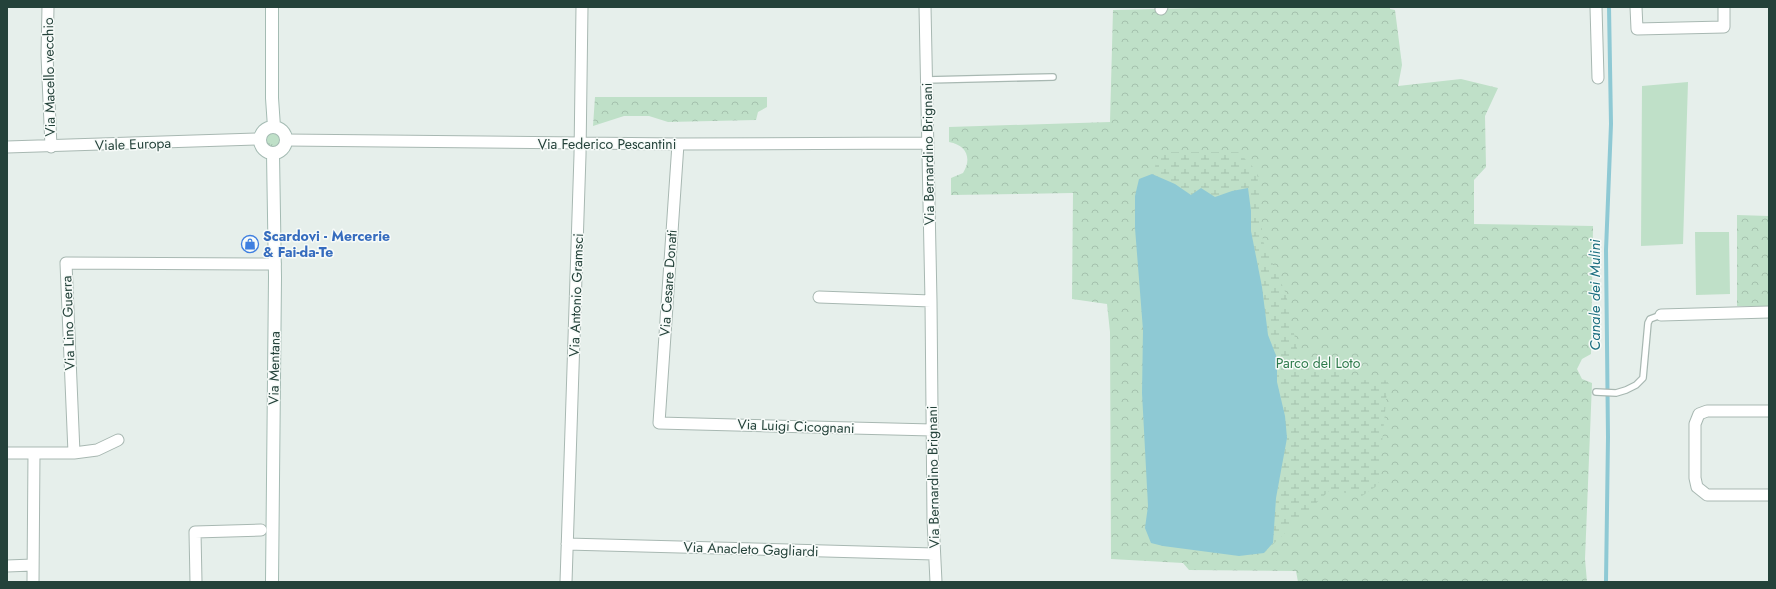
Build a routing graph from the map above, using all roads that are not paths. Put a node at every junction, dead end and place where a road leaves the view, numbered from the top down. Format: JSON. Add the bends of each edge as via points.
{"nodes":[{"id":1,"x":48,"y":7,"type":"edge"},
{"id":2,"x":272,"y":7,"type":"edge"},
{"id":3,"x":582,"y":7,"type":"edge"},
{"id":4,"x":925,"y":7,"type":"edge"},
{"id":5,"x":1596,"y":7,"type":"edge"},
{"id":6,"x":1636,"y":7,"type":"edge"},
{"id":7,"x":1724,"y":7,"type":"edge"},
{"id":8,"x":1053,"y":77,"type":"dead end"},
{"id":9,"x":1598,"y":78,"type":"dead end"},
{"id":10,"x":926,"y":80,"type":"junction"},
{"id":11,"x":274,"y":127,"type":"junction"},
{"id":12,"x":259,"y":140,"type":"junction"},
{"id":13,"x":286,"y":140,"type":"junction"},
{"id":14,"x":927,"y":143,"type":"junction"},
{"id":15,"x":580,"y":144,"type":"junction"},
{"id":16,"x":678,"y":144,"type":"junction"},
{"id":17,"x":51,"y":147,"type":"junction"},
{"id":18,"x":7,"y":148,"type":"edge"},
{"id":19,"x":273,"y":154,"type":"junction"},
{"id":20,"x":275,"y":264,"type":"junction"},
{"id":21,"x":818,"y":297,"type":"dead end"},
{"id":22,"x":931,"y":301,"type":"junction"},
{"id":23,"x":1769,"y":312,"type":"edge"},
{"id":24,"x":1661,"y":315,"type":"joint"},
{"id":25,"x":1596,"y":392,"type":"dead end"},
{"id":26,"x":1769,"y":411,"type":"edge"},
{"id":27,"x":659,"y":423,"type":"joint"},
{"id":28,"x":932,"y":430,"type":"junction"},
{"id":29,"x":118,"y":440,"type":"dead end"},
{"id":30,"x":7,"y":453,"type":"edge"},
{"id":31,"x":34,"y":453,"type":"junction"},
{"id":32,"x":74,"y":453,"type":"junction"},
{"id":33,"x":1769,"y":495,"type":"edge"},
{"id":34,"x":261,"y":530,"type":"dead end"},
{"id":35,"x":568,"y":544,"type":"junction"},
{"id":36,"x":934,"y":554,"type":"junction"},
{"id":37,"x":33,"y":565,"type":"junction"},
{"id":38,"x":7,"y":566,"type":"edge"},
{"id":39,"x":33,"y":582,"type":"edge"},
{"id":40,"x":196,"y":582,"type":"edge"},
{"id":41,"x":272,"y":582,"type":"edge"},
{"id":42,"x":566,"y":582,"type":"edge"},
{"id":43,"x":936,"y":582,"type":"edge"}],
"edges":[{"from":1,"to":17,"type":"street","name":"Via Macello vecchio","via":[[47,55]]},
{"from":2,"to":11,"type":"main road"},
{"from":3,"to":15,"type":"street","name":"Via Antonio Gramsci"},
{"from":4,"to":10,"type":"street","name":"Via Bernardino Brignani"},
{"from":5,"to":9,"type":"street"},
{"from":6,"to":7,"type":"street","via":[[1636,29],[1724,27]]},
{"from":8,"to":10,"type":"lane"},
{"from":10,"to":14,"type":"street","name":"Via Bernardino Brignani"},
{"from":11,"to":12,"type":"main road","via":[[262,132]]},
{"from":11,"to":13,"type":"main road","via":[[284,132]]},
{"from":12,"to":17,"type":"street","name":"Viale Europa"},
{"from":12,"to":19,"type":"main road","via":[[263,150]]},
{"from":13,"to":15,"type":"street","name":"Via Federico Pescantini"},
{"from":13,"to":19,"type":"main road","via":[[281,151]]},
{"from":14,"to":16,"type":"street","name":"Via Federico Pescantini"},
{"from":14,"to":22,"type":"street","name":"Via Bernardino Brignani"},
{"from":15,"to":16,"type":"street","name":"Via Federico Pescantini"},
{"from":15,"to":35,"type":"street","name":"Via Antonio Gramsci"},
{"from":16,"to":27,"type":"street","name":"Via Cesare Donati"},
{"from":17,"to":18,"type":"street","name":"Viale Europa"},
{"from":19,"to":20,"type":"main road","name":"Via Mentana"},
{"from":20,"to":32,"type":"street","name":"Via Lino Guerra","via":[[66,263]]},
{"from":20,"to":41,"type":"main road","name":"Via Mentana"},
{"from":21,"to":22,"type":"street"},
{"from":22,"to":28,"type":"street","name":"Via Bernardino Brignani"},
{"from":23,"to":24,"type":"street"},
{"from":24,"to":25,"type":"lane","via":[[1650,319],[1648,323],[1643,378],[1636,386],[1616,393]]},
{"from":26,"to":33,"type":"street","via":[[1707,411],[1699,414],[1695,424],[1695,478],[1697,487],[1707,495]]},
{"from":27,"to":28,"type":"street","name":"Via Luigi Cicognani"},
{"from":28,"to":36,"type":"street","name":"Via Bernardino Brignani"},
{"from":29,"to":32,"type":"street","via":[[97,450]]},
{"from":30,"to":31,"type":"street"},
{"from":31,"to":32,"type":"street"},
{"from":31,"to":37,"type":"street"},
{"from":34,"to":40,"type":"street","via":[[195,532]]},
{"from":35,"to":36,"type":"street","name":"Via Anacleto Gagliardi"},
{"from":35,"to":42,"type":"street","name":"Via Antonio Gramsci"},
{"from":36,"to":43,"type":"street","name":"Via Bernardino Brignani"},
{"from":37,"to":38,"type":"street"},
{"from":37,"to":39,"type":"street"}]}
